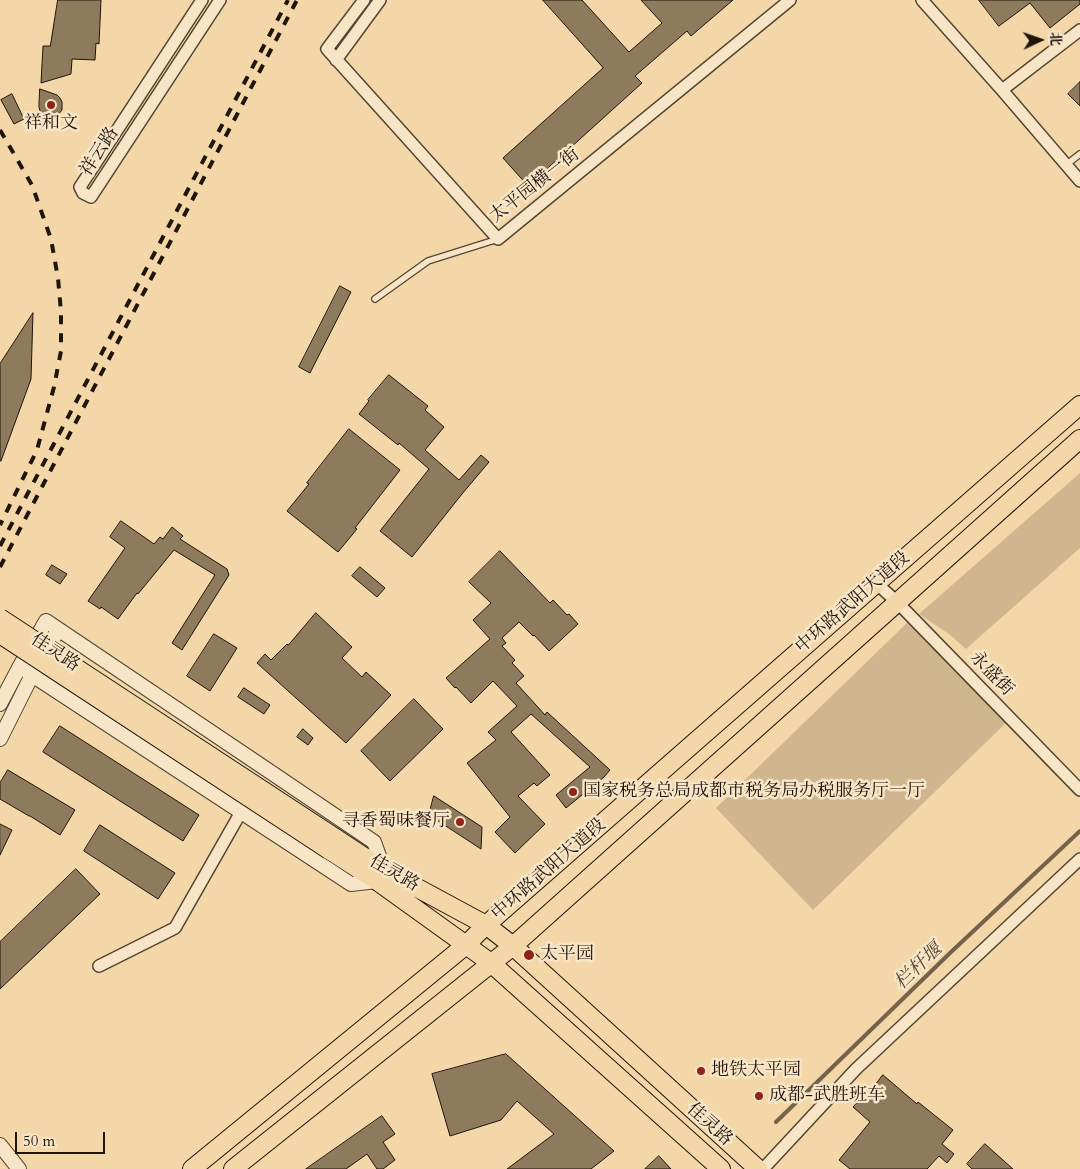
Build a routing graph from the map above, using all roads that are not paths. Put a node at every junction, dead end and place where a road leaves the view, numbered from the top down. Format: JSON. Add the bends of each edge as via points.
{"nodes":[{"id":1,"x":202,"y":0,"type":"edge"},
{"id":2,"x":220,"y":0,"type":"edge"},
{"id":3,"x":364,"y":0,"type":"edge"},
{"id":4,"x":380,"y":0,"type":"edge"},
{"id":5,"x":790,"y":0,"type":"edge"},
{"id":6,"x":922,"y":0,"type":"edge"},
{"id":7,"x":1080,"y":30,"type":"edge"},
{"id":8,"x":336,"y":60,"type":"junction"},
{"id":9,"x":1002,"y":90,"type":"junction"},
{"id":10,"x":1080,"y":154,"type":"edge"},
{"id":11,"x":1066,"y":165,"type":"junction"},
{"id":12,"x":1080,"y":181,"type":"edge"},
{"id":13,"x":498,"y":240,"type":"junction"},
{"id":14,"x":375,"y":299,"type":"dead end"},
{"id":15,"x":1080,"y":405,"type":"edge"},
{"id":16,"x":1080,"y":439,"type":"edge"},
{"id":17,"x":876,"y":583,"type":"junction"},
{"id":18,"x":897,"y":602,"type":"junction"},
{"id":19,"x":0,"y":618,"type":"edge"},
{"id":20,"x":58,"y":630,"type":"junction"},
{"id":21,"x":0,"y":634,"type":"edge"},
{"id":22,"x":20,"y":666,"type":"junction"},
{"id":23,"x":32,"y":675,"type":"junction"},
{"id":24,"x":0,"y":704,"type":"edge"},
{"id":25,"x":0,"y":739,"type":"edge"},
{"id":26,"x":1080,"y":790,"type":"edge"},
{"id":27,"x":241,"y":812,"type":"junction"},
{"id":28,"x":331,"y":844,"type":"junction"},
{"id":29,"x":1080,"y":859,"type":"edge"},
{"id":30,"x":381,"y":876,"type":"junction"},
{"id":31,"x":486,"y":925,"type":"junction"},
{"id":32,"x":466,"y":944,"type":"junction"},
{"id":33,"x":513,"y":946,"type":"junction"},
{"id":34,"x":491,"y":963,"type":"junction"},
{"id":35,"x":99,"y":966,"type":"dead end"},
{"id":36,"x":0,"y":1145,"type":"edge"},
{"id":37,"x":19,"y":1169,"type":"edge"},
{"id":38,"x":192,"y":1169,"type":"edge"},
{"id":39,"x":233,"y":1169,"type":"edge"},
{"id":40,"x":721,"y":1169,"type":"edge"},
{"id":41,"x":758,"y":1169,"type":"edge"},
{"id":42,"x":763,"y":1169,"type":"edge"}],
"edges":[{"from":1,"to":2,"type":"street","name":"祥云路","via":[[80,187],[82,193],[91,197]]},
{"from":3,"to":8,"type":"street","name":"太平园横一街","via":[[327,50]]},
{"from":4,"to":8,"type":"street"},
{"from":5,"to":13,"type":"street","name":"太平园横一街"},
{"from":6,"to":9,"type":"street"},
{"from":7,"to":9,"type":"street"},
{"from":8,"to":13,"type":"street","name":"太平园横一街"},
{"from":9,"to":11,"type":"street"},
{"from":10,"to":11,"type":"lane"},
{"from":11,"to":12,"type":"street"},
{"from":13,"to":14,"type":"lane","via":[[428,261]]},
{"from":15,"to":17,"type":"main road","name":"中环路武阳大道段"},
{"from":16,"to":18,"type":"main road","name":"中环路武阳大道段"},
{"from":17,"to":18,"type":"street","name":"永盛街"},
{"from":17,"to":31,"type":"main road","name":"中环路武阳大道段"},
{"from":18,"to":26,"type":"street","name":"永盛街"},
{"from":18,"to":33,"type":"main road","name":"中环路武阳大道段"},
{"from":19,"to":28,"type":"main road","name":"佳灵路","bridge":true},
{"from":20,"to":22,"type":"street","via":[[46,622]]},
{"from":20,"to":23,"type":"street"},
{"from":20,"to":30,"type":"street","via":[[374,842]]},
{"from":21,"to":28,"type":"main road","name":"佳灵路","bridge":true},
{"from":22,"to":23,"type":"street"},
{"from":22,"to":24,"type":"street"},
{"from":23,"to":25,"type":"street"},
{"from":23,"to":27,"type":"street"},
{"from":27,"to":30,"type":"street","via":[[351,884]]},
{"from":27,"to":35,"type":"street","via":[[175,928]]},
{"from":28,"to":30,"type":"main road","name":"佳灵路"},
{"from":29,"to":42,"type":"street","via":[[856,1069]]},
{"from":30,"to":31,"type":"main road","name":"佳灵路"},
{"from":30,"to":32,"type":"main road","name":"佳灵路"},
{"from":31,"to":32,"type":"main road","name":"中环路武阳大道段"},
{"from":31,"to":33,"type":"main road","name":"佳灵路"},
{"from":32,"to":34,"type":"main road","name":"佳灵路"},
{"from":32,"to":38,"type":"main road","name":"中环路武阳大道段"},
{"from":33,"to":34,"type":"main road","name":"中环路武阳大道段"},
{"from":33,"to":41,"type":"main road","name":"佳灵路"},
{"from":34,"to":39,"type":"main road","name":"中环路武阳大道段"},
{"from":34,"to":40,"type":"main road","name":"佳灵路"},
{"from":36,"to":37,"type":"street"}]}
